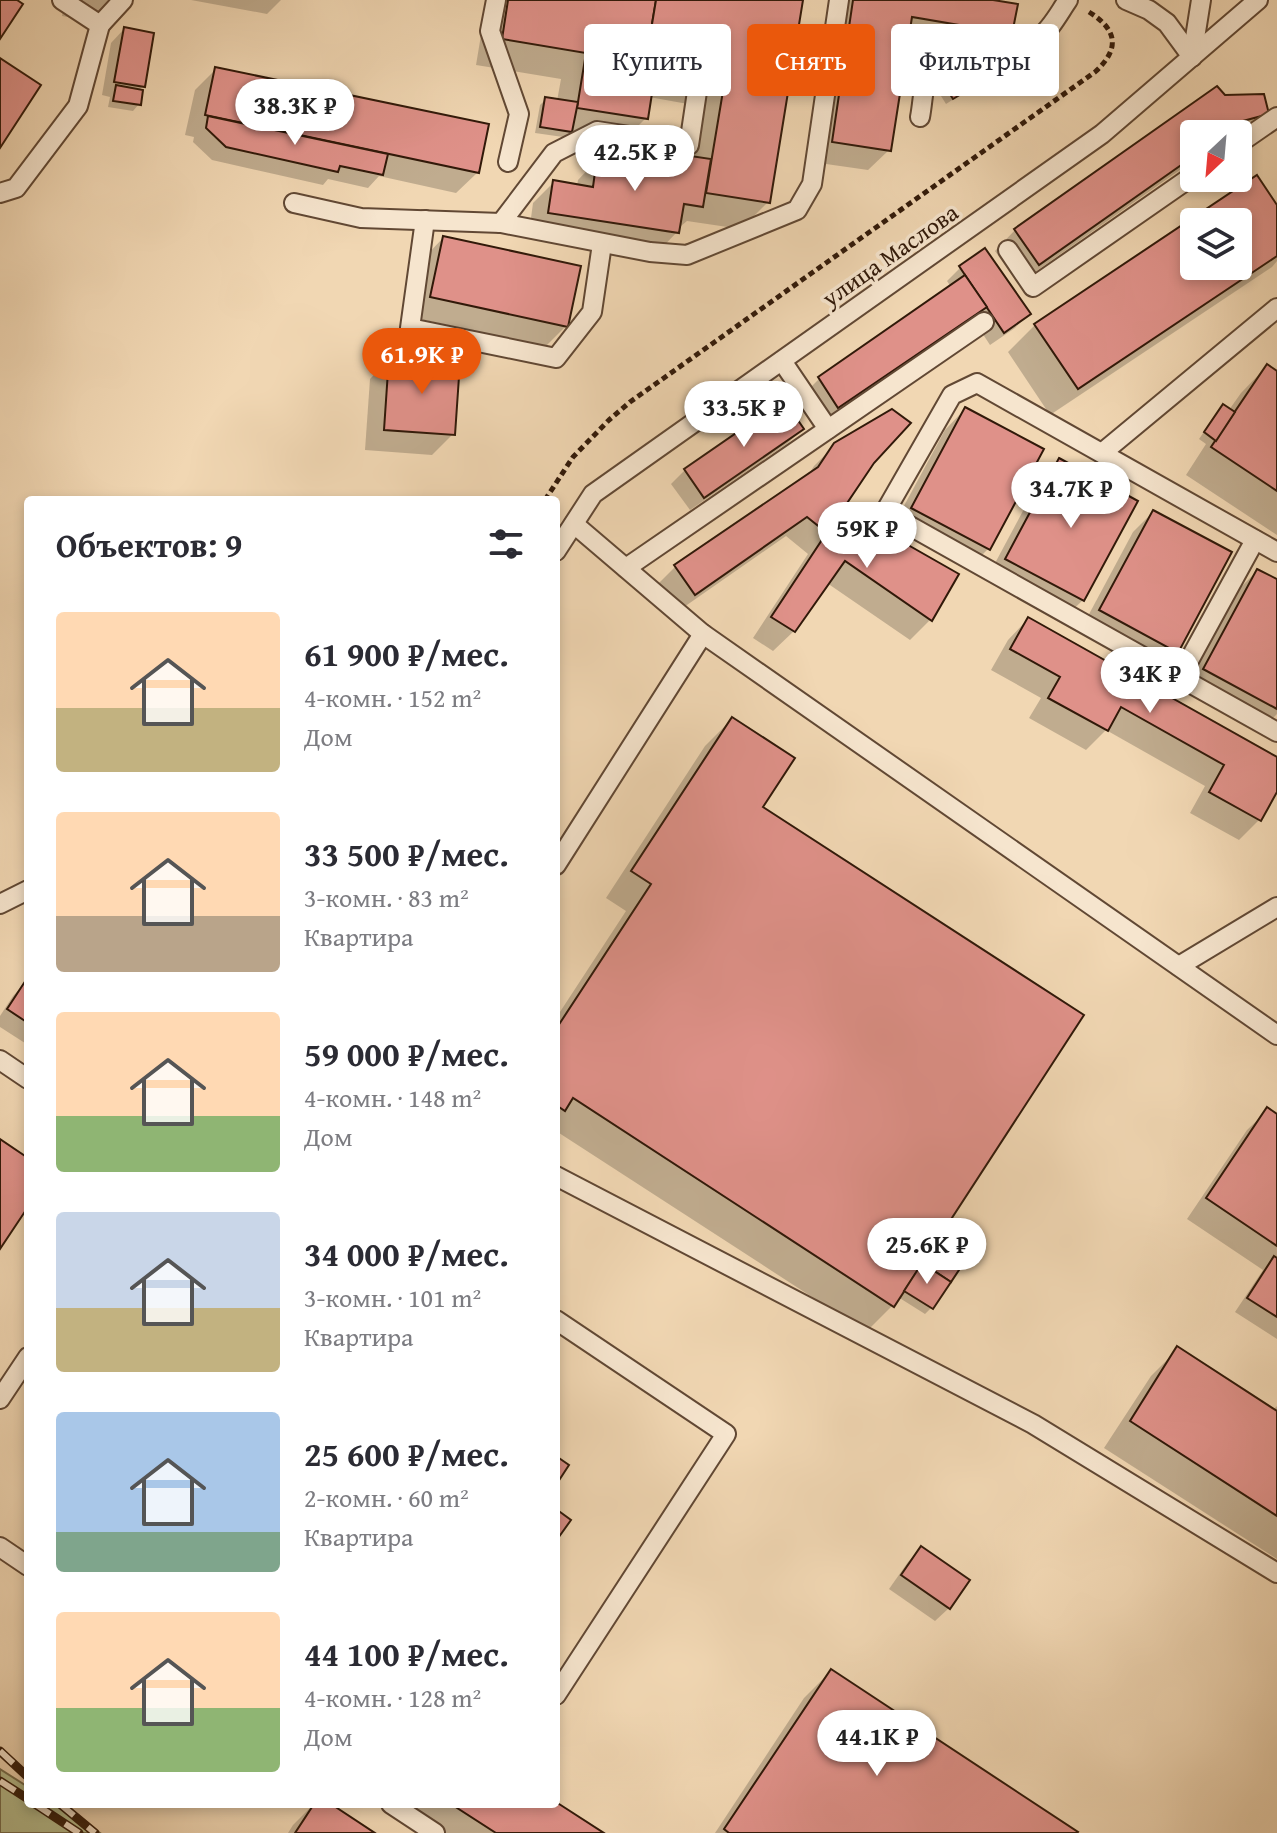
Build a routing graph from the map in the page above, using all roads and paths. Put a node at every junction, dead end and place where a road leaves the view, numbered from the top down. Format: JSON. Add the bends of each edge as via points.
{"nodes":[{"id":1,"x":62,"y":0,"type":"edge"},
{"id":2,"x":123,"y":0,"type":"edge"},
{"id":3,"x":496,"y":0,"type":"edge"},
{"id":4,"x":839,"y":0,"type":"edge"},
{"id":5,"x":1126,"y":0,"type":"edge"},
{"id":6,"x":1201,"y":0,"type":"edge"},
{"id":7,"x":1258,"y":0,"type":"edge"},
{"id":8,"x":1066,"y":2,"type":"edge"},
{"id":9,"x":100,"y":25,"type":"junction"},
{"id":10,"x":1192,"y":57,"type":"junction"},
{"id":11,"x":696,"y":96,"type":"edge"},
{"id":12,"x":920,"y":117,"type":"dead end"},
{"id":13,"x":1277,"y":117,"type":"edge"},
{"id":14,"x":1252,"y":134,"type":"edge"},
{"id":15,"x":508,"y":162,"type":"dead end"},
{"id":16,"x":1180,"y":185,"type":"edge"},
{"id":17,"x":0,"y":193,"type":"edge"},
{"id":18,"x":294,"y":203,"type":"dead end"},
{"id":19,"x":425,"y":220,"type":"junction"},
{"id":20,"x":501,"y":223,"type":"junction"},
{"id":21,"x":602,"y":244,"type":"junction"},
{"id":22,"x":1008,"y":250,"type":"dead end"},
{"id":23,"x":1277,"y":308,"type":"edge"},
{"id":24,"x":984,"y":322,"type":"dead end"},
{"id":25,"x":782,"y":361,"type":"junction"},
{"id":26,"x":828,"y":429,"type":"junction"},
{"id":27,"x":1102,"y":453,"type":"junction"},
{"id":28,"x":548,"y":496,"type":"edge"},
{"id":29,"x":574,"y":524,"type":"junction"},
{"id":30,"x":1255,"y":540,"type":"junction"},
{"id":31,"x":560,"y":545,"type":"edge"},
{"id":32,"x":1277,"y":552,"type":"edge"},
{"id":33,"x":626,"y":568,"type":"junction"},
{"id":34,"x":703,"y":634,"type":"junction"},
{"id":35,"x":1180,"y":677,"type":"junction"},
{"id":36,"x":1277,"y":732,"type":"edge"},
{"id":37,"x":560,"y":859,"type":"edge"},
{"id":38,"x":24,"y":892,"type":"edge"},
{"id":39,"x":0,"y":904,"type":"edge"},
{"id":40,"x":1277,"y":907,"type":"edge"},
{"id":41,"x":1179,"y":966,"type":"junction"},
{"id":42,"x":1277,"y":1035,"type":"edge"},
{"id":43,"x":0,"y":1060,"type":"edge"},
{"id":44,"x":24,"y":1076,"type":"edge"},
{"id":45,"x":560,"y":1178,"type":"edge"},
{"id":46,"x":560,"y":1323,"type":"edge"},
{"id":47,"x":24,"y":1363,"type":"edge"},
{"id":48,"x":0,"y":1399,"type":"edge"},
{"id":49,"x":0,"y":1547,"type":"edge"},
{"id":50,"x":24,"y":1563,"type":"edge"},
{"id":51,"x":1277,"y":1573,"type":"edge"},
{"id":52,"x":560,"y":1689,"type":"edge"},
{"id":53,"x":397,"y":1808,"type":"edge"},
{"id":54,"x":435,"y":1833,"type":"edge"}],
"edges":[{"from":1,"to":9,"type":"lane"},
{"from":2,"to":9,"type":"lane"},
{"from":3,"to":15,"type":"lane","via":[[490,31],[519,114]]},
{"from":4,"to":21,"type":"lane","via":[[812,184],[797,210],[687,255]]},
{"from":5,"to":10,"type":"lane","via":[[1167,23]]},
{"from":6,"to":10,"type":"lane"},
{"from":7,"to":10,"type":"lane","name":"улица Маслова"},
{"from":8,"to":12,"type":"lane","via":[[1038,39],[1015,49],[956,47],[935,58]]},
{"from":8,"to":28,"type":"path","via":[[1101,19],[1110,32],[1112,53],[1095,72],[630,402],[573,457]]},
{"from":9,"to":17,"type":"lane","via":[[78,106],[16,188]]},
{"from":10,"to":25,"type":"lane","name":"улица Маслова","via":[[1102,134]]},
{"from":11,"to":20,"type":"lane","via":[[689,145],[597,131],[554,153]]},
{"from":13,"to":14,"type":"lane"},
{"from":16,"to":22,"type":"lane","via":[[1033,287]]},
{"from":18,"to":19,"type":"lane","via":[[361,218]]},
{"from":19,"to":20,"type":"lane"},
{"from":19,"to":21,"type":"lane","via":[[410,328],[556,358],[592,312]]},
{"from":20,"to":21,"type":"lane"},
{"from":23,"to":27,"type":"lane"},
{"from":24,"to":26,"type":"lane"},
{"from":25,"to":26,"type":"lane"},
{"from":25,"to":29,"type":"lane","name":"улица Маслова","via":[[593,494]]},
{"from":26,"to":33,"type":"lane"},
{"from":27,"to":30,"type":"lane"},
{"from":27,"to":35,"type":"lane","via":[[977,383],[952,395],[885,512]]},
{"from":29,"to":31,"type":"lane","name":"улица Маслова"},
{"from":29,"to":33,"type":"lane"},
{"from":30,"to":32,"type":"lane"},
{"from":30,"to":35,"type":"lane"},
{"from":33,"to":34,"type":"lane"},
{"from":34,"to":37,"type":"lane"},
{"from":34,"to":41,"type":"lane"},
{"from":35,"to":36,"type":"lane"},
{"from":38,"to":39,"type":"lane"},
{"from":40,"to":41,"type":"lane"},
{"from":41,"to":42,"type":"lane"},
{"from":43,"to":44,"type":"lane"},
{"from":45,"to":51,"type":"lane","via":[[1033,1424]]},
{"from":46,"to":52,"type":"lane","via":[[726,1434]]},
{"from":47,"to":48,"type":"lane"},
{"from":49,"to":50,"type":"lane"},
{"from":53,"to":54,"type":"lane"}]}
